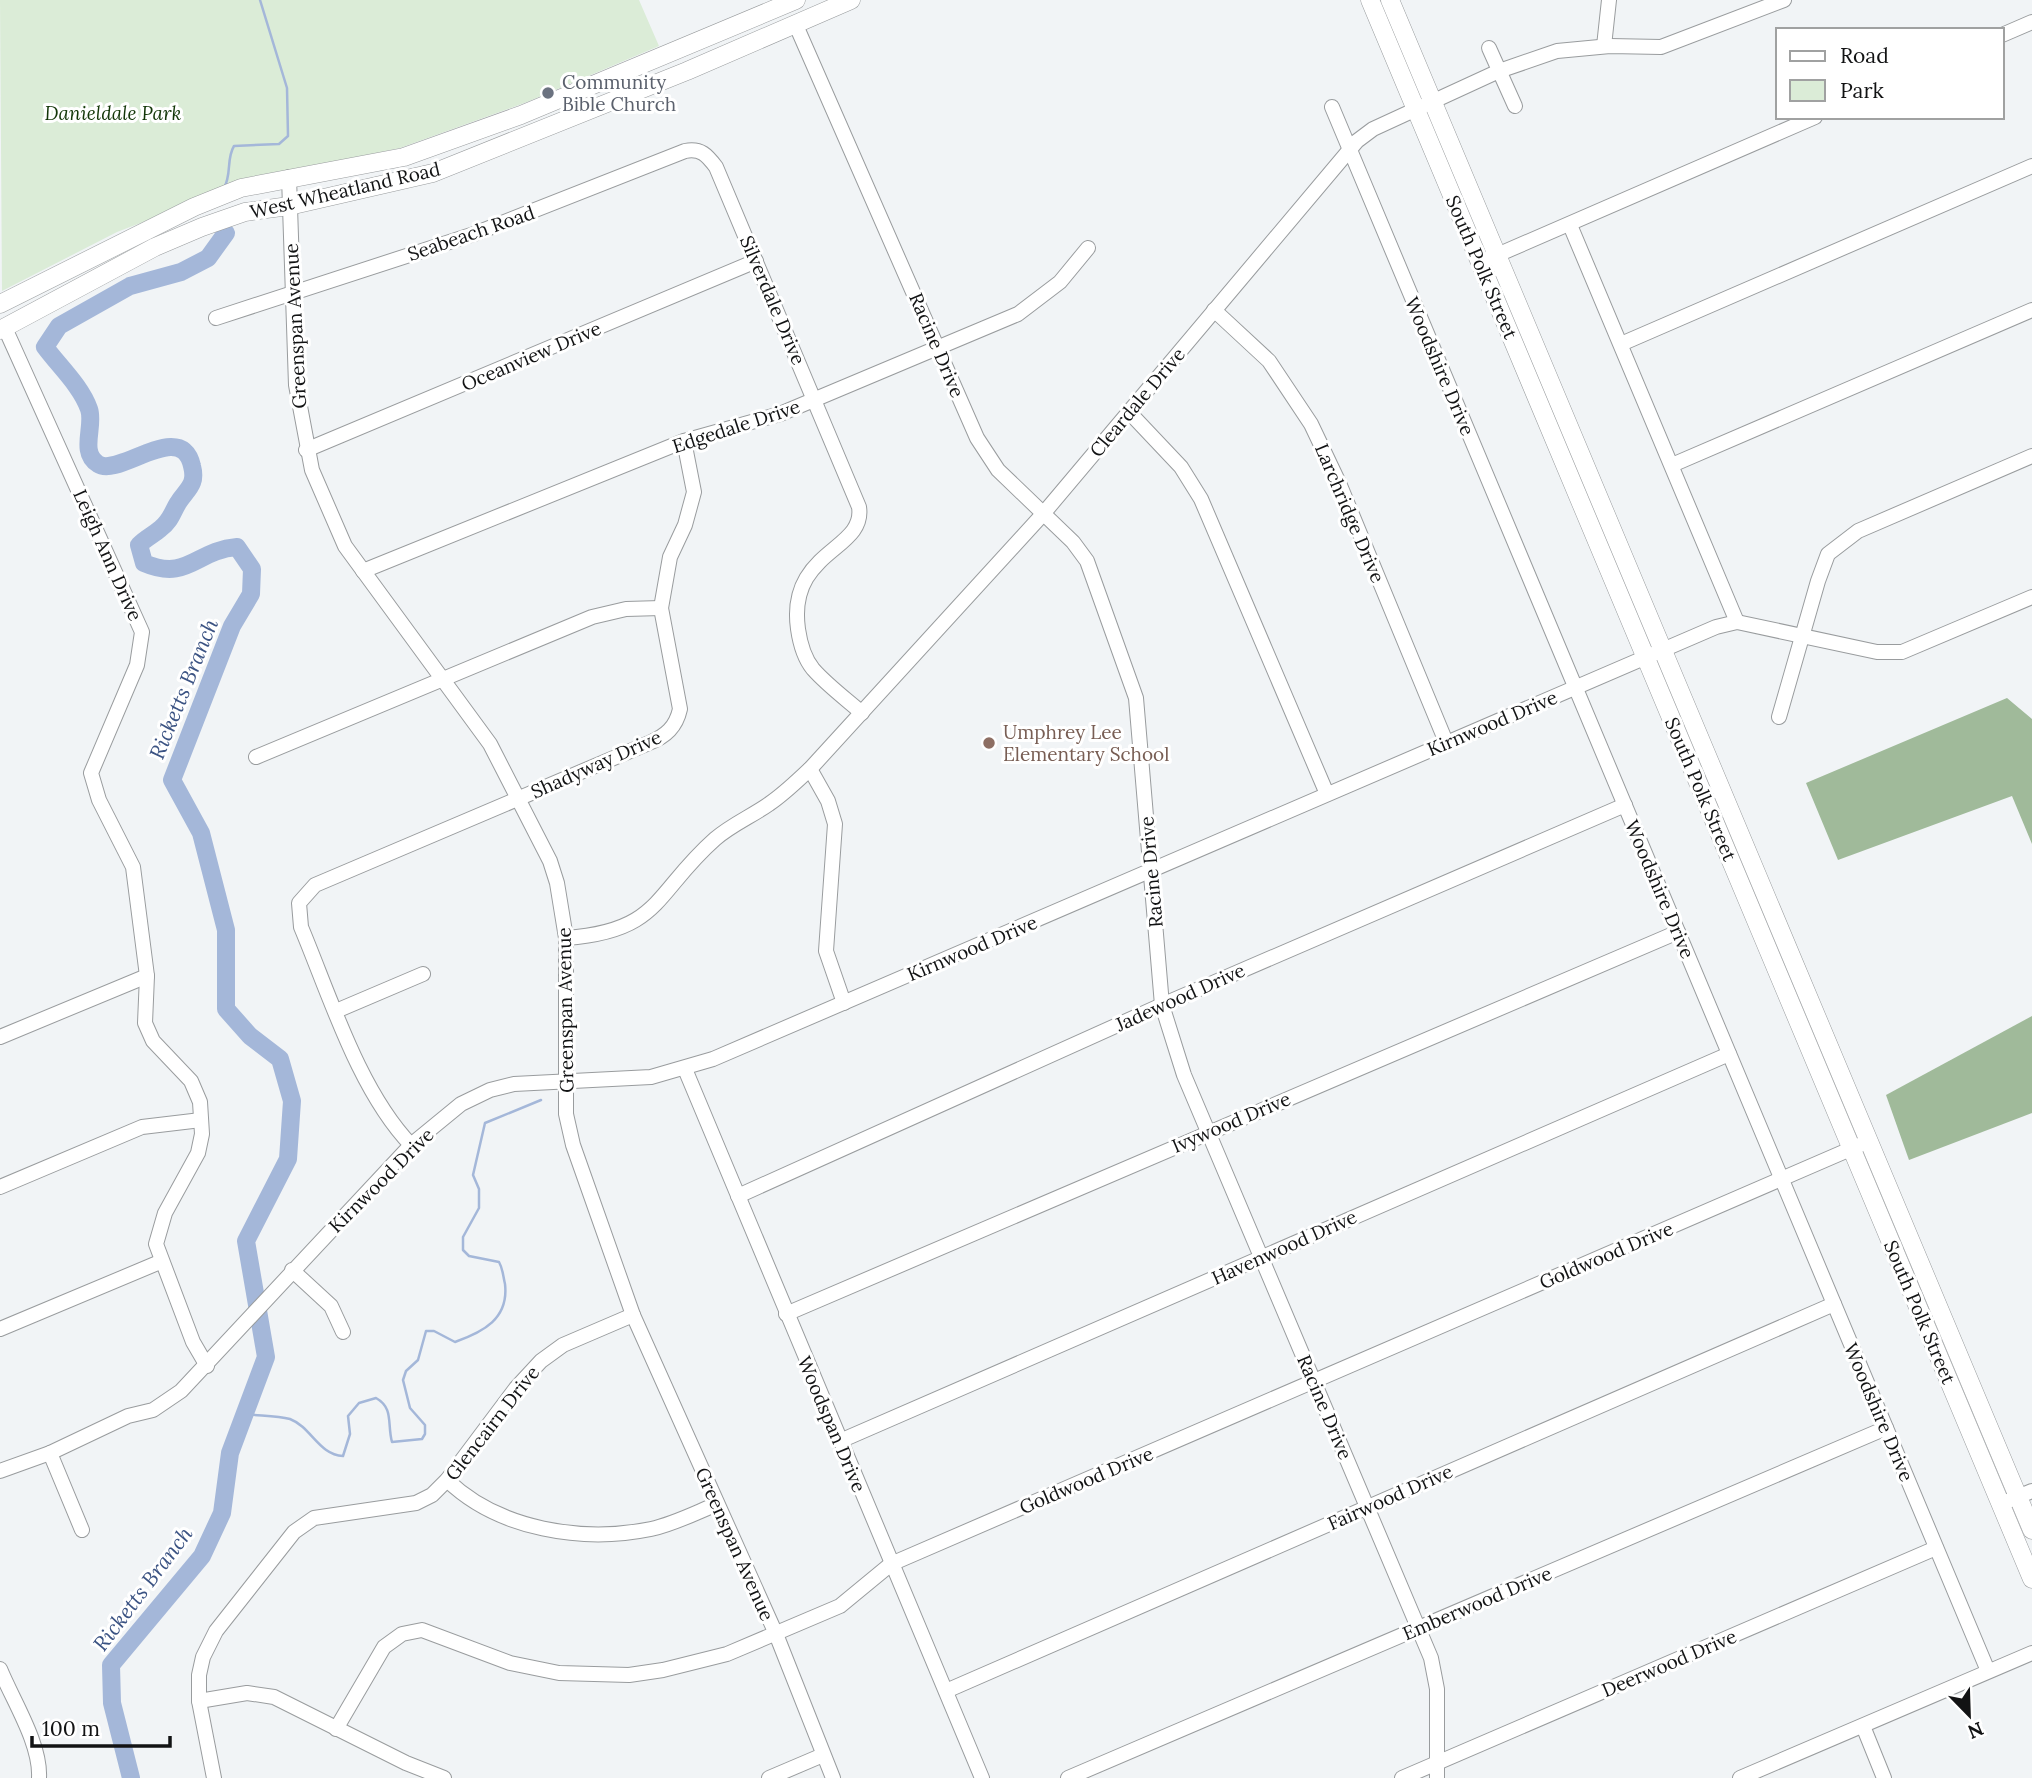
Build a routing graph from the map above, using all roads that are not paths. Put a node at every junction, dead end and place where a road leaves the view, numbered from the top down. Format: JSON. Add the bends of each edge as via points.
{"nodes":[{"id":1,"x":851,"y":0,"type":"edge"},
{"id":2,"x":1370,"y":0,"type":"edge"},
{"id":3,"x":1391,"y":0,"type":"edge"},
{"id":4,"x":1609,"y":0,"type":"edge"},
{"id":5,"x":1784,"y":0,"type":"edge"},
{"id":6,"x":792,"y":2,"type":"edge"},
{"id":7,"x":1758,"y":5,"type":"edge"},
{"id":8,"x":2032,"y":22,"type":"edge"},
{"id":9,"x":796,"y":23,"type":"junction"},
{"id":10,"x":2004,"y":34,"type":"edge"},
{"id":11,"x":1604,"y":46,"type":"junction"},
{"id":12,"x":1489,"y":48,"type":"dead end"},
{"id":13,"x":680,"y":50,"type":"junction"},
{"id":14,"x":687,"y":71,"type":"junction"},
{"id":15,"x":1499,"y":71,"type":"junction"},
{"id":16,"x":1433,"y":102,"type":"junction"},
{"id":17,"x":1515,"y":106,"type":"dead end"},
{"id":18,"x":1332,"y":107,"type":"dead end"},
{"id":19,"x":1416,"y":109,"type":"junction"},
{"id":20,"x":1810,"y":119,"type":"edge"},
{"id":21,"x":1349,"y":148,"type":"junction"},
{"id":22,"x":2032,"y":166,"type":"edge"},
{"id":23,"x":716,"y":167,"type":"joint"},
{"id":24,"x":289,"y":177,"type":"junction"},
{"id":25,"x":194,"y":206,"type":"junction"},
{"id":26,"x":289,"y":206,"type":"junction"},
{"id":27,"x":1570,"y":225,"type":"junction"},
{"id":28,"x":202,"y":227,"type":"junction"},
{"id":29,"x":1088,"y":248,"type":"dead end"},
{"id":30,"x":1498,"y":255,"type":"junction"},
{"id":31,"x":756,"y":261,"type":"junction"},
{"id":32,"x":1480,"y":263,"type":"junction"},
{"id":33,"x":293,"y":292,"type":"junction"},
{"id":34,"x":0,"y":304,"type":"edge"},
{"id":35,"x":1214,"y":310,"type":"junction"},
{"id":36,"x":2032,"y":310,"type":"edge"},
{"id":37,"x":216,"y":318,"type":"dead end"},
{"id":38,"x":2,"y":325,"type":"edge"},
{"id":39,"x":1621,"y":344,"type":"junction"},
{"id":40,"x":939,"y":346,"type":"junction"},
{"id":41,"x":815,"y":400,"type":"junction"},
{"id":42,"x":1129,"y":412,"type":"junction"},
{"id":43,"x":684,"y":441,"type":"junction"},
{"id":44,"x":306,"y":450,"type":"junction"},
{"id":45,"x":2032,"y":456,"type":"edge"},
{"id":46,"x":1672,"y":465,"type":"junction"},
{"id":47,"x":1043,"y":514,"type":"junction"},
{"id":48,"x":363,"y":571,"type":"junction"},
{"id":49,"x":2032,"y":597,"type":"edge"},
{"id":50,"x":661,"y":608,"type":"junction"},
{"id":51,"x":1737,"y":622,"type":"junction"},
{"id":52,"x":1801,"y":635,"type":"junction"},
{"id":53,"x":1663,"y":649,"type":"junction"},
{"id":54,"x":1645,"y":656,"type":"junction"},
{"id":55,"x":443,"y":679,"type":"junction"},
{"id":56,"x":1575,"y":687,"type":"junction"},
{"id":57,"x":862,"y":713,"type":"junction"},
{"id":58,"x":1779,"y":717,"type":"dead end"},
{"id":59,"x":1446,"y":742,"type":"junction"},
{"id":60,"x":256,"y":757,"type":"dead end"},
{"id":61,"x":810,"y":769,"type":"junction"},
{"id":62,"x":1327,"y":794,"type":"junction"},
{"id":63,"x":519,"y":797,"type":"junction"},
{"id":64,"x":1625,"y":805,"type":"junction"},
{"id":65,"x":1150,"y":870,"type":"junction"},
{"id":66,"x":1758,"y":875,"type":"junction"},
{"id":67,"x":1740,"y":882,"type":"junction"},
{"id":68,"x":1678,"y":932,"type":"junction"},
{"id":69,"x":566,"y":938,"type":"junction"},
{"id":70,"x":423,"y":974,"type":"dead end"},
{"id":71,"x":148,"y":976,"type":"junction"},
{"id":72,"x":844,"y":1003,"type":"junction"},
{"id":73,"x":1162,"y":1005,"type":"junction"},
{"id":74,"x":336,"y":1011,"type":"junction"},
{"id":75,"x":0,"y":1037,"type":"edge"},
{"id":76,"x":1729,"y":1054,"type":"junction"},
{"id":77,"x":685,"y":1069,"type":"junction"},
{"id":78,"x":566,"y":1081,"type":"junction"},
{"id":79,"x":201,"y":1120,"type":"junction"},
{"id":80,"x":1208,"y":1132,"type":"junction"},
{"id":81,"x":1869,"y":1141,"type":"junction"},
{"id":82,"x":411,"y":1145,"type":"junction"},
{"id":83,"x":1852,"y":1149,"type":"junction"},
{"id":84,"x":1782,"y":1179,"type":"junction"},
{"id":85,"x":0,"y":1186,"type":"edge"},
{"id":86,"x":738,"y":1196,"type":"junction"},
{"id":87,"x":1261,"y":1257,"type":"junction"},
{"id":88,"x":160,"y":1262,"type":"junction"},
{"id":89,"x":292,"y":1270,"type":"junction"},
{"id":90,"x":1936,"y":1301,"type":"junction"},
{"id":91,"x":1834,"y":1304,"type":"junction"},
{"id":92,"x":1919,"y":1308,"type":"junction"},
{"id":93,"x":786,"y":1314,"type":"junction"},
{"id":94,"x":634,"y":1315,"type":"junction"},
{"id":95,"x":0,"y":1329,"type":"edge"},
{"id":96,"x":343,"y":1332,"type":"dead end"},
{"id":97,"x":207,"y":1366,"type":"junction"},
{"id":98,"x":1314,"y":1381,"type":"junction"},
{"id":99,"x":1886,"y":1428,"type":"junction"},
{"id":100,"x":840,"y":1441,"type":"junction"},
{"id":101,"x":50,"y":1453,"type":"junction"},
{"id":102,"x":0,"y":1471,"type":"edge"},
{"id":103,"x":447,"y":1480,"type":"junction"},
{"id":104,"x":2025,"y":1494,"type":"edge"},
{"id":105,"x":717,"y":1504,"type":"junction"},
{"id":106,"x":2001,"y":1504,"type":"junction"},
{"id":107,"x":1367,"y":1507,"type":"junction"},
{"id":108,"x":82,"y":1530,"type":"dead end"},
{"id":109,"x":2032,"y":1530,"type":"edge"},
{"id":110,"x":1936,"y":1548,"type":"junction"},
{"id":111,"x":891,"y":1564,"type":"junction"},
{"id":112,"x":2032,"y":1579,"type":"edge"},
{"id":113,"x":1419,"y":1628,"type":"junction"},
{"id":114,"x":776,"y":1634,"type":"junction"},
{"id":115,"x":2032,"y":1653,"type":"edge"},
{"id":116,"x":0,"y":1669,"type":"edge"},
{"id":117,"x":1988,"y":1671,"type":"junction"},
{"id":118,"x":946,"y":1691,"type":"junction"},
{"id":119,"x":199,"y":1701,"type":"junction"},
{"id":120,"x":1863,"y":1726,"type":"junction"},
{"id":121,"x":336,"y":1729,"type":"junction"},
{"id":122,"x":823,"y":1755,"type":"junction"},
{"id":123,"x":1438,"y":1763,"type":"junction"},
{"id":124,"x":40,"y":1778,"type":"edge"},
{"id":125,"x":214,"y":1778,"type":"edge"},
{"id":126,"x":444,"y":1778,"type":"edge"},
{"id":127,"x":769,"y":1778,"type":"edge"},
{"id":128,"x":833,"y":1778,"type":"edge"},
{"id":129,"x":982,"y":1778,"type":"edge"},
{"id":130,"x":1069,"y":1778,"type":"edge"},
{"id":131,"x":1402,"y":1778,"type":"edge"},
{"id":132,"x":1437,"y":1778,"type":"edge"},
{"id":133,"x":1740,"y":1778,"type":"edge"},
{"id":134,"x":1884,"y":1778,"type":"edge"}],
"edges":[{"from":1,"to":9,"type":"main road","name":"West Wheatland Road"},
{"from":2,"to":19,"type":"main road","name":"South Polk Street"},
{"from":3,"to":16,"type":"main road","name":"South Polk Street"},
{"from":4,"to":11,"type":"street"},
{"from":5,"to":7,"type":"street","name":"Cleardale Drive"},
{"from":6,"to":9,"type":"main road","name":"Racine Drive"},
{"from":6,"to":13,"type":"main road","name":"West Wheatland Road"},
{"from":7,"to":11,"type":"street","name":"Cleardale Drive","via":[[1661,47]]},
{"from":8,"to":10,"type":"street"},
{"from":9,"to":14,"type":"main road","name":"West Wheatland Road"},
{"from":9,"to":40,"type":"street","name":"Racine Drive"},
{"from":11,"to":15,"type":"street","name":"Cleardale Drive","via":[[1557,51]]},
{"from":12,"to":15,"type":"street"},
{"from":13,"to":14,"type":"main road"},
{"from":13,"to":24,"type":"main road","name":"West Wheatland Road","via":[[521,116],[404,158]]},
{"from":14,"to":26,"type":"main road","name":"West Wheatland Road","via":[[433,173]]},
{"from":15,"to":16,"type":"street","name":"Cleardale Drive"},
{"from":15,"to":17,"type":"street"},
{"from":16,"to":19,"type":"street","name":"Cleardale Drive"},
{"from":16,"to":30,"type":"main road","name":"South Polk Street"},
{"from":18,"to":21,"type":"street","name":"Woodshire Drive"},
{"from":19,"to":21,"type":"street","name":"Cleardale Drive"},
{"from":19,"to":32,"type":"main road","name":"South Polk Street"},
{"from":20,"to":27,"type":"street"},
{"from":21,"to":35,"type":"street","name":"Cleardale Drive"},
{"from":21,"to":56,"type":"street","name":"Woodshire Drive"},
{"from":22,"to":39,"type":"street"},
{"from":23,"to":31,"type":"street","name":"Silverdale Drive"},
{"from":23,"to":33,"type":"street","name":"Seabeach Road","via":[[701,151],[685,151],[474,234]]},
{"from":24,"to":25,"type":"main road","name":"West Wheatland Road"},
{"from":24,"to":26,"type":"street","name":"Greenspan Avenue"},
{"from":25,"to":28,"type":"main road"},
{"from":25,"to":34,"type":"main road","name":"West Wheatland Road"},
{"from":26,"to":28,"type":"main road","name":"West Wheatland Road","via":[[244,212]]},
{"from":26,"to":33,"type":"street","name":"Greenspan Avenue"},
{"from":27,"to":30,"type":"street"},
{"from":27,"to":39,"type":"street"},
{"from":28,"to":38,"type":"main road","name":"West Wheatland Road"},
{"from":29,"to":40,"type":"street","name":"Edgedale Drive","via":[[1060,282],[1029,308]]},
{"from":30,"to":32,"type":"street"},
{"from":30,"to":53,"type":"main road","name":"South Polk Street"},
{"from":31,"to":41,"type":"street","name":"Silverdale Drive"},
{"from":31,"to":44,"type":"street","name":"Oceanview Drive"},
{"from":32,"to":54,"type":"main road","name":"South Polk Street"},
{"from":33,"to":37,"type":"street","name":"Seabeach Road"},
{"from":33,"to":44,"type":"street","name":"Greenspan Avenue","via":[[296,385]]},
{"from":35,"to":42,"type":"street","name":"Cleardale Drive"},
{"from":35,"to":59,"type":"street","name":"Larchridge Drive","via":[[1269,361],[1311,424]]},
{"from":36,"to":46,"type":"street"},
{"from":38,"to":71,"type":"street","name":"Leigh Ann Drive","via":[[142,632],[136,665],[91,773],[99,800],[133,867]]},
{"from":39,"to":46,"type":"street"},
{"from":40,"to":41,"type":"street","name":"Edgedale Drive"},
{"from":40,"to":47,"type":"street","name":"Racine Drive","via":[[986,454]]},
{"from":41,"to":43,"type":"street","name":"Edgedale Drive"},
{"from":41,"to":57,"type":"street","name":"Silverdale Drive","via":[[861,517],[849,536],[805,577],[796,607],[798,625],[803,652],[813,670]]},
{"from":42,"to":47,"type":"street","name":"Cleardale Drive"},
{"from":42,"to":62,"type":"street","via":[[1181,467],[1201,499]]},
{"from":43,"to":48,"type":"street","name":"Edgedale Drive"},
{"from":43,"to":50,"type":"street","name":"Shadyway Drive","via":[[694,492],[670,557]]},
{"from":44,"to":48,"type":"street","name":"Greenspan Avenue","via":[[333,524]]},
{"from":45,"to":52,"type":"street","via":[[1845,540],[1828,554]]},
{"from":46,"to":51,"type":"street"},
{"from":47,"to":57,"type":"street","name":"Cleardale Drive"},
{"from":47,"to":65,"type":"street","name":"Racine Drive","via":[[1087,561],[1136,698]]},
{"from":48,"to":55,"type":"street","name":"Greenspan Avenue"},
{"from":49,"to":52,"type":"street","name":"Kirnwood Drive","via":[[1902,652],[1877,652]]},
{"from":50,"to":55,"type":"street","via":[[608,611]]},
{"from":50,"to":63,"type":"street","name":"Shadyway Drive","via":[[679,695],[677,721],[658,739]]},
{"from":51,"to":52,"type":"street","name":"Kirnwood Drive"},
{"from":51,"to":53,"type":"street","name":"Kirnwood Drive"},
{"from":52,"to":58,"type":"street"},
{"from":53,"to":54,"type":"street","name":"Kirnwood Drive"},
{"from":53,"to":66,"type":"main road","name":"South Polk Street"},
{"from":54,"to":56,"type":"street","name":"Kirnwood Drive"},
{"from":54,"to":67,"type":"main road","name":"South Polk Street"},
{"from":55,"to":60,"type":"street"},
{"from":55,"to":63,"type":"street","name":"Greenspan Avenue","via":[[490,744]]},
{"from":56,"to":59,"type":"street","name":"Kirnwood Drive"},
{"from":56,"to":64,"type":"street","name":"Woodshire Drive"},
{"from":57,"to":61,"type":"street","name":"Cleardale Drive"},
{"from":59,"to":62,"type":"street","name":"Kirnwood Drive"},
{"from":61,"to":69,"type":"street","name":"Cleardale Drive","via":[[773,801],[715,839],[638,920],[599,935]]},
{"from":61,"to":72,"type":"street","via":[[835,824],[826,951]]},
{"from":62,"to":65,"type":"street","name":"Kirnwood Drive"},
{"from":63,"to":69,"type":"street","name":"Greenspan Avenue","via":[[550,861]]},
{"from":63,"to":74,"type":"street","name":"Shadyway Drive","via":[[315,885],[303,896],[298,913],[301,927]]},
{"from":64,"to":68,"type":"street","name":"Woodshire Drive"},
{"from":64,"to":73,"type":"street","name":"Jadewood Drive"},
{"from":65,"to":72,"type":"street","name":"Kirnwood Drive"},
{"from":65,"to":73,"type":"street","name":"Racine Drive"},
{"from":66,"to":67,"type":"main road"},
{"from":66,"to":81,"type":"main road","name":"South Polk Street"},
{"from":67,"to":83,"type":"main road","name":"South Polk Street"},
{"from":68,"to":76,"type":"street","name":"Woodshire Drive"},
{"from":68,"to":80,"type":"street","name":"Ivywood Drive"},
{"from":69,"to":78,"type":"street","name":"Greenspan Avenue"},
{"from":70,"to":74,"type":"street"},
{"from":71,"to":75,"type":"street"},
{"from":71,"to":79,"type":"street","name":"Leigh Ann Drive","via":[[148,1032],[191,1081],[200,1102]]},
{"from":72,"to":77,"type":"street","name":"Kirnwood Drive"},
{"from":73,"to":80,"type":"street","name":"Racine Drive"},
{"from":73,"to":86,"type":"street","name":"Jadewood Drive"},
{"from":74,"to":82,"type":"street","via":[[377,1102],[389,1123]]},
{"from":76,"to":84,"type":"street","name":"Woodshire Drive"},
{"from":76,"to":87,"type":"street","name":"Havenwood Drive"},
{"from":77,"to":78,"type":"street","name":"Kirnwood Drive","via":[[630,1080]]},
{"from":77,"to":86,"type":"street","name":"Woodspan Drive"},
{"from":78,"to":82,"type":"street","name":"Kirnwood Drive","via":[[489,1090],[461,1104]]},
{"from":78,"to":94,"type":"street","name":"Greenspan Avenue","via":[[570,1133]]},
{"from":79,"to":85,"type":"street","via":[[152,1124]]},
{"from":79,"to":88,"type":"street","name":"Leigh Ann Drive","via":[[198,1153],[159,1229]]},
{"from":80,"to":87,"type":"street","name":"Racine Drive"},
{"from":80,"to":93,"type":"street","name":"Ivywood Drive"},
{"from":81,"to":83,"type":"street","name":"Goldwood Drive"},
{"from":81,"to":90,"type":"main road","name":"South Polk Street"},
{"from":82,"to":89,"type":"street","name":"Kirnwood Drive"},
{"from":83,"to":84,"type":"street","name":"Goldwood Drive"},
{"from":83,"to":92,"type":"main road","name":"South Polk Street"},
{"from":84,"to":91,"type":"street","name":"Woodshire Drive"},
{"from":84,"to":98,"type":"street","name":"Goldwood Drive"},
{"from":86,"to":93,"type":"street","name":"Woodspan Drive"},
{"from":87,"to":98,"type":"street","name":"Racine Drive"},
{"from":87,"to":100,"type":"street","name":"Havenwood Drive"},
{"from":88,"to":95,"type":"street"},
{"from":88,"to":97,"type":"street","name":"Leigh Ann Drive"},
{"from":89,"to":96,"type":"street","via":[[331,1306]]},
{"from":89,"to":97,"type":"street","name":"Kirnwood Drive"},
{"from":90,"to":92,"type":"main road"},
{"from":90,"to":104,"type":"main road","name":"South Polk Street"},
{"from":91,"to":99,"type":"street","name":"Woodshire Drive"},
{"from":91,"to":107,"type":"street","name":"Fairwood Drive"},
{"from":92,"to":106,"type":"main road","name":"South Polk Street"},
{"from":93,"to":100,"type":"street","name":"Woodspan Drive"},
{"from":94,"to":103,"type":"street","name":"Glencairn Drive","via":[[563,1345],[541,1361]]},
{"from":94,"to":105,"type":"street","name":"Greenspan Avenue"},
{"from":97,"to":101,"type":"street","name":"Kirnwood Drive","via":[[153,1410],[128,1416]]},
{"from":98,"to":107,"type":"street","name":"Racine Drive"},
{"from":98,"to":111,"type":"street","name":"Goldwood Drive"},
{"from":99,"to":110,"type":"street","name":"Woodshire Drive"},
{"from":99,"to":113,"type":"street","name":"Emberwood Drive"},
{"from":100,"to":111,"type":"street","name":"Woodspan Drive"},
{"from":101,"to":102,"type":"street","name":"Kirnwood Drive"},
{"from":101,"to":108,"type":"street"},
{"from":103,"to":105,"type":"street","via":[[492,1511],[578,1534],[651,1529]]},
{"from":103,"to":119,"type":"street","name":"Glencairn Drive","via":[[416,1503],[314,1518],[299,1527],[208,1645],[199,1675]]},
{"from":104,"to":106,"type":"street"},
{"from":104,"to":109,"type":"main road","name":"South Polk Street"},
{"from":105,"to":114,"type":"street","name":"Greenspan Avenue"},
{"from":106,"to":112,"type":"main road","name":"South Polk Street"},
{"from":107,"to":113,"type":"street","name":"Racine Drive"},
{"from":107,"to":118,"type":"street","name":"Fairwood Drive"},
{"from":110,"to":117,"type":"street","name":"Woodshire Drive"},
{"from":110,"to":123,"type":"street","name":"Deerwood Drive"},
{"from":111,"to":114,"type":"street","name":"Goldwood Drive","via":[[839,1606]]},
{"from":111,"to":118,"type":"street","name":"Woodspan Drive"},
{"from":113,"to":123,"type":"street","name":"Racine Drive","via":[[1437,1689]]},
{"from":113,"to":130,"type":"street","name":"Emberwood Drive"},
{"from":114,"to":121,"type":"street","name":"Goldwood Drive","via":[[697,1663],[596,1676],[510,1663],[434,1633],[411,1631],[384,1647]]},
{"from":114,"to":122,"type":"street","name":"Greenspan Avenue"},
{"from":115,"to":117,"type":"street"},
{"from":116,"to":124,"type":"street","via":[[40,1763]]},
{"from":117,"to":120,"type":"street"},
{"from":118,"to":129,"type":"street","name":"Woodspan Drive"},
{"from":119,"to":121,"type":"street","via":[[264,1695],[299,1707]]},
{"from":119,"to":125,"type":"street","name":"Glencairn Drive"},
{"from":120,"to":133,"type":"street"},
{"from":120,"to":134,"type":"street"},
{"from":121,"to":126,"type":"street"},
{"from":122,"to":127,"type":"street"},
{"from":122,"to":128,"type":"street","name":"Greenspan Avenue"},
{"from":123,"to":131,"type":"street","name":"Deerwood Drive"},
{"from":123,"to":132,"type":"street","name":"Racine Drive"}]}
